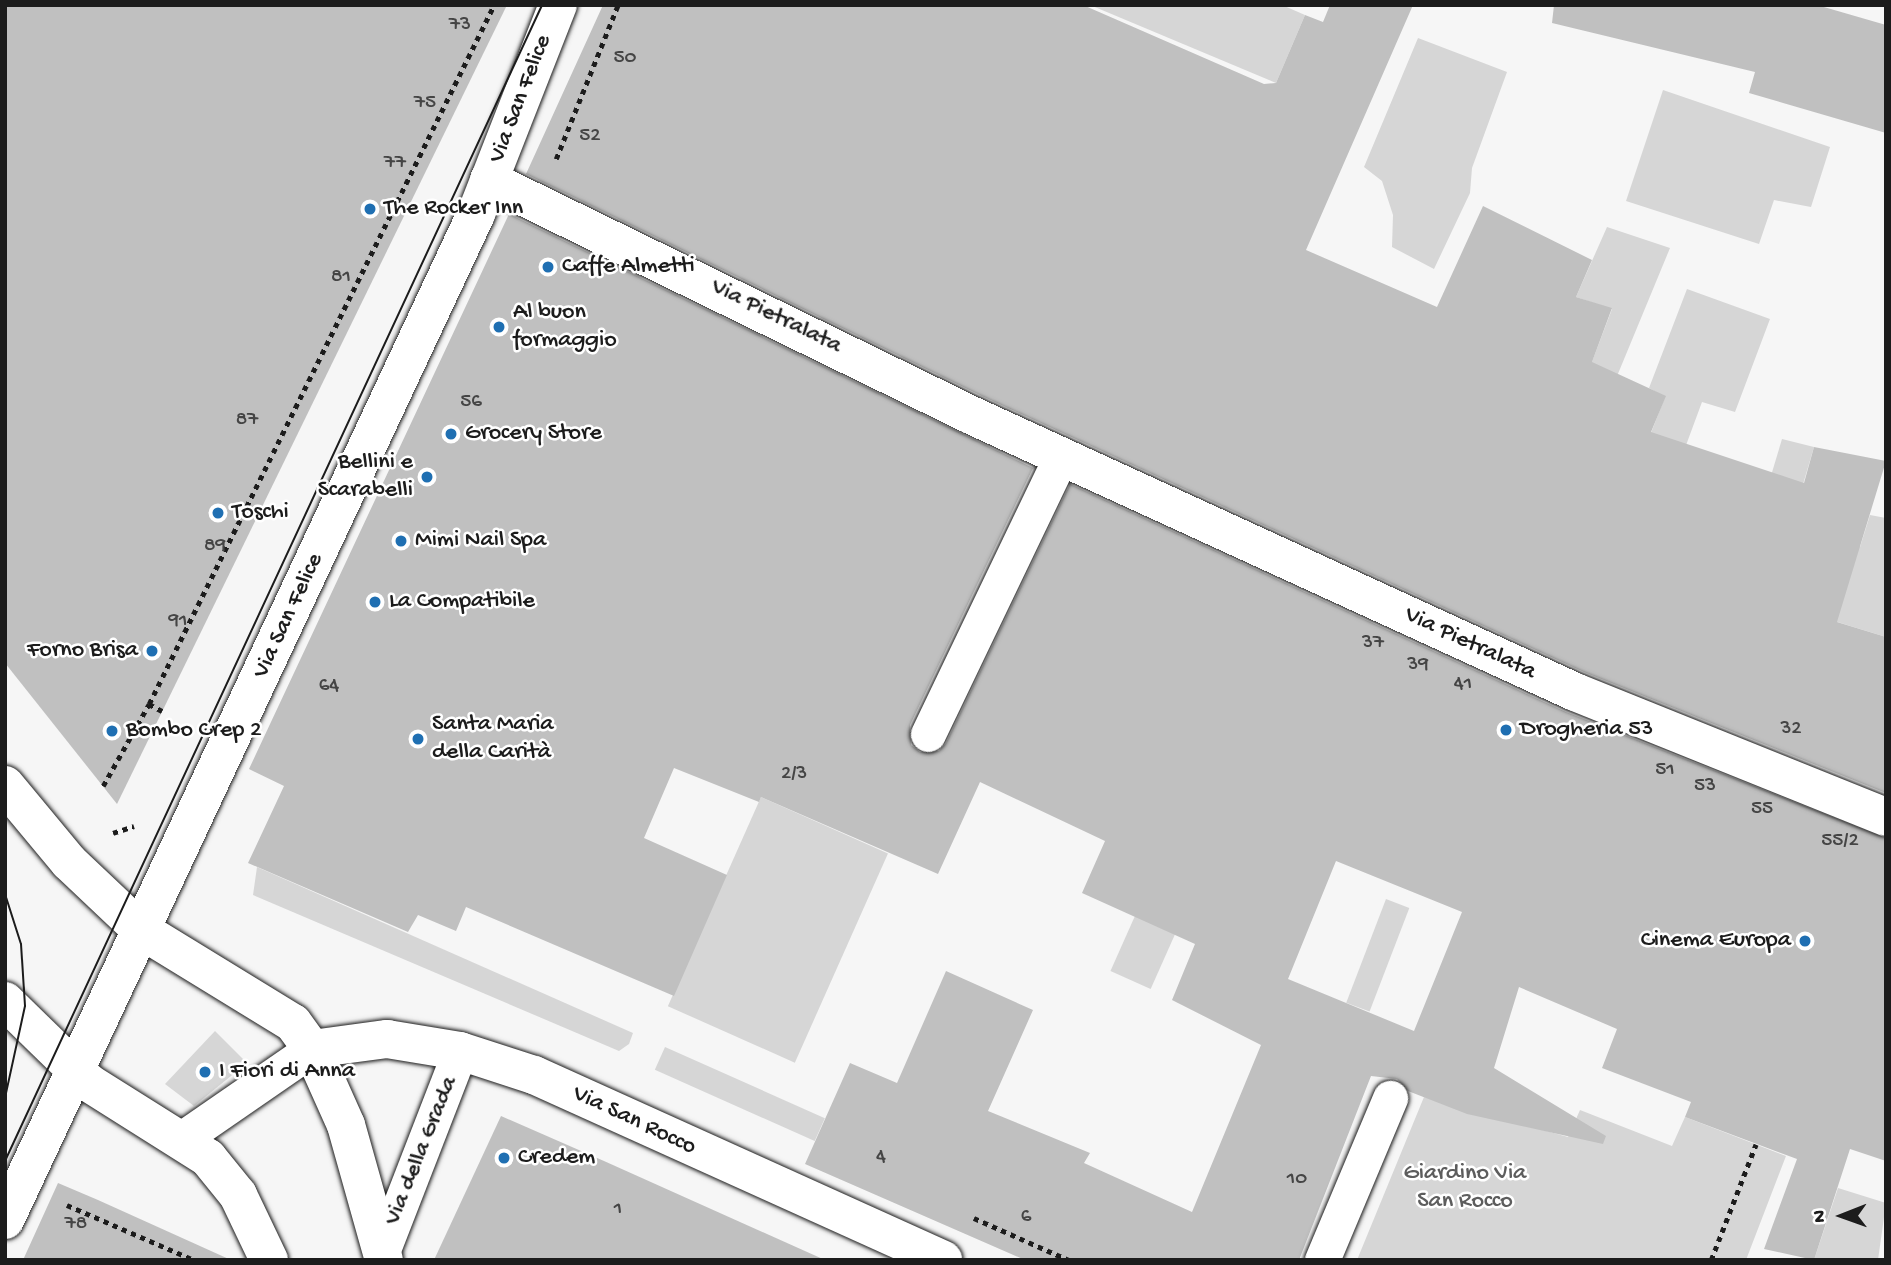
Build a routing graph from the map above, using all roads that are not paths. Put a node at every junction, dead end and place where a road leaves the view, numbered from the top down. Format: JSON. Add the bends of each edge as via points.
{"nodes":[{"id":1,"x":558,"y":5,"type":"edge"},
{"id":2,"x":489,"y":180,"type":"junction"},
{"id":3,"x":1061,"y":456,"type":"junction"},
{"id":4,"x":928,"y":734,"type":"dead end"},
{"id":5,"x":5,"y":785,"type":"edge"},
{"id":6,"x":1886,"y":817,"type":"edge"},
{"id":7,"x":141,"y":930,"type":"junction"},
{"id":8,"x":5,"y":1001,"type":"edge"},
{"id":9,"x":312,"y":1049,"type":"junction"},
{"id":10,"x":460,"y":1051,"type":"junction"},
{"id":11,"x":74,"y":1071,"type":"junction"},
{"id":12,"x":1390,"y":1098,"type":"dead end"},
{"id":13,"x":180,"y":1140,"type":"junction"},
{"id":14,"x":5,"y":1220,"type":"edge"},
{"id":15,"x":383,"y":1256,"type":"edge"},
{"id":16,"x":269,"y":1260,"type":"edge"},
{"id":17,"x":943,"y":1260,"type":"edge"},
{"id":18,"x":1322,"y":1260,"type":"edge"}],
"edges":[{"from":1,"to":2,"type":"street","name":"Via San Felice"},
{"from":2,"to":3,"type":"street","name":"Via Pietralata"},
{"from":2,"to":7,"type":"street","name":"Via San Felice"},
{"from":3,"to":4,"type":"lane"},
{"from":3,"to":6,"type":"street","name":"Via Pietralata","via":[[1576,692]]},
{"from":5,"to":7,"type":"street","name":"Via della Grada","via":[[69,862]]},
{"from":7,"to":9,"type":"street","name":"Via della Grada","via":[[271,1005]]},
{"from":7,"to":11,"type":"street","name":"Via San Felice"},
{"from":8,"to":11,"type":"street"},
{"from":9,"to":10,"type":"street","name":"Via San Rocco","via":[[370,1039]]},
{"from":9,"to":13,"type":"lane"},
{"from":9,"to":15,"type":"street","name":"Via della Grada","via":[[346,1125]]},
{"from":10,"to":15,"type":"lane","name":"Via della Grada"},
{"from":10,"to":17,"type":"street","name":"Via San Rocco","via":[[534,1075]]},
{"from":11,"to":13,"type":"street"},
{"from":11,"to":14,"type":"street","name":"Via San Felice"},
{"from":12,"to":18,"type":"lane"},
{"from":13,"to":16,"type":"street","via":[[223,1174]]}]}
